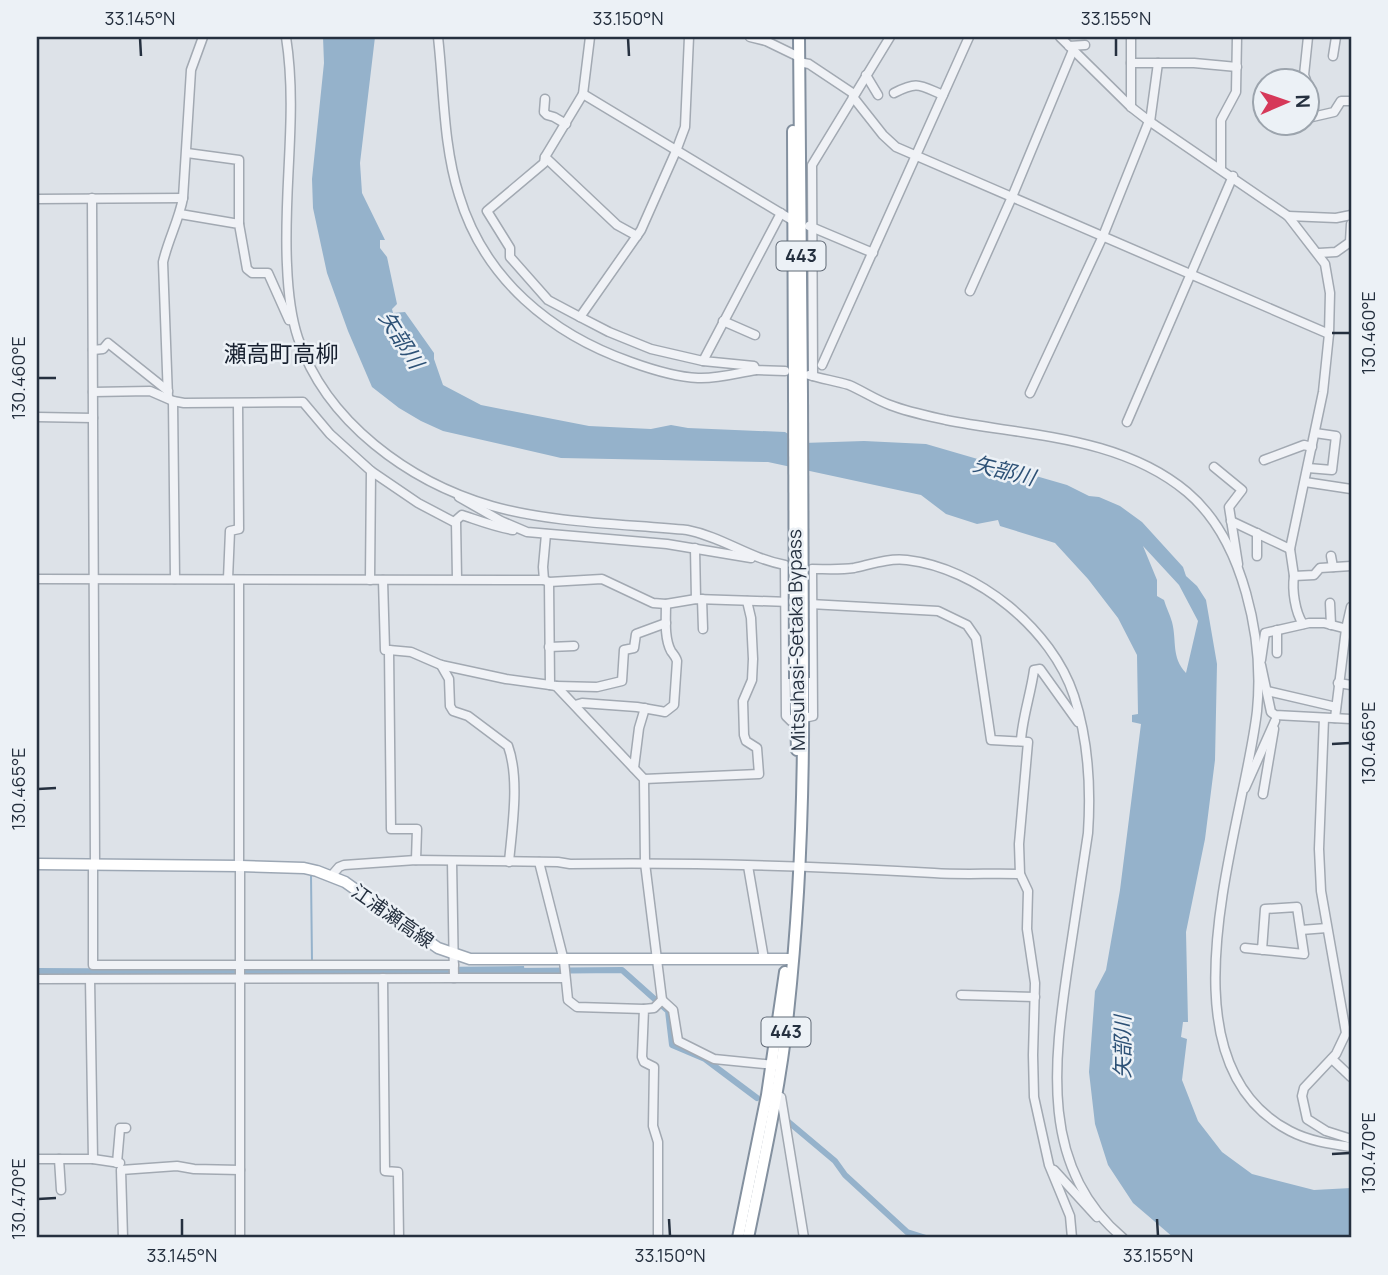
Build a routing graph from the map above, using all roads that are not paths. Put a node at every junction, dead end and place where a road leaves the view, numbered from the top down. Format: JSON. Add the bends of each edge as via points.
{"nodes":[{"id":1,"x":203,"y":37,"type":"edge"},
{"id":2,"x":286,"y":37,"type":"edge"},
{"id":3,"x":438,"y":37,"type":"edge"},
{"id":4,"x":590,"y":37,"type":"edge"},
{"id":5,"x":689,"y":37,"type":"edge"},
{"id":6,"x":750,"y":37,"type":"edge"},
{"id":7,"x":793,"y":37,"type":"edge"},
{"id":8,"x":799,"y":37,"type":"edge"},
{"id":9,"x":890,"y":37,"type":"edge"},
{"id":10,"x":969,"y":37,"type":"edge"},
{"id":11,"x":1060,"y":37,"type":"edge"},
{"id":12,"x":1131,"y":37,"type":"edge"},
{"id":13,"x":1237,"y":37,"type":"edge"},
{"id":14,"x":1308,"y":37,"type":"edge"},
{"id":15,"x":1336,"y":37,"type":"edge"},
{"id":16,"x":1085,"y":45,"type":"dead end"},
{"id":17,"x":1071,"y":48,"type":"junction"},
{"id":18,"x":1333,"y":57,"type":"dead end"},
{"id":19,"x":797,"y":58,"type":"junction"},
{"id":20,"x":1131,"y":63,"type":"junction"},
{"id":21,"x":1158,"y":63,"type":"junction"},
{"id":22,"x":1305,"y":66,"type":"edge"},
{"id":23,"x":1237,"y":67,"type":"junction"},
{"id":24,"x":866,"y":75,"type":"junction"},
{"id":25,"x":894,"y":93,"type":"dead end"},
{"id":26,"x":583,"y":94,"type":"junction"},
{"id":27,"x":853,"y":95,"type":"junction"},
{"id":28,"x":878,"y":95,"type":"dead end"},
{"id":29,"x":943,"y":95,"type":"junction"},
{"id":30,"x":545,"y":99,"type":"dead end"},
{"id":31,"x":1351,"y":101,"type":"edge"},
{"id":32,"x":1131,"y":107,"type":"junction"},
{"id":33,"x":1322,"y":115,"type":"edge"},
{"id":34,"x":1150,"y":122,"type":"junction"},
{"id":35,"x":566,"y":124,"type":"junction"},
{"id":36,"x":676,"y":151,"type":"junction"},
{"id":37,"x":187,"y":153,"type":"junction"},
{"id":38,"x":917,"y":156,"type":"junction"},
{"id":39,"x":545,"y":158,"type":"junction"},
{"id":40,"x":1221,"y":168,"type":"junction"},
{"id":41,"x":1233,"y":176,"type":"junction"},
{"id":42,"x":1012,"y":197,"type":"junction"},
{"id":43,"x":92,"y":198,"type":"junction"},
{"id":44,"x":184,"y":198,"type":"junction"},
{"id":45,"x":37,"y":199,"type":"edge"},
{"id":46,"x":781,"y":213,"type":"junction"},
{"id":47,"x":180,"y":214,"type":"junction"},
{"id":48,"x":1351,"y":215,"type":"edge"},
{"id":49,"x":1288,"y":216,"type":"junction"},
{"id":50,"x":239,"y":224,"type":"junction"},
{"id":51,"x":802,"y":224,"type":"junction"},
{"id":52,"x":1351,"y":224,"type":"edge"},
{"id":53,"x":637,"y":236,"type":"junction"},
{"id":54,"x":1103,"y":236,"type":"junction"},
{"id":55,"x":873,"y":253,"type":"junction"},
{"id":56,"x":1319,"y":253,"type":"junction"},
{"id":57,"x":1191,"y":275,"type":"junction"},
{"id":58,"x":970,"y":291,"type":"dead end"},
{"id":59,"x":580,"y":317,"type":"junction"},
{"id":60,"x":723,"y":321,"type":"junction"},
{"id":61,"x":293,"y":324,"type":"junction"},
{"id":62,"x":1329,"y":334,"type":"junction"},
{"id":63,"x":755,"y":335,"type":"dead end"},
{"id":64,"x":93,"y":349,"type":"junction"},
{"id":65,"x":703,"y":361,"type":"junction"},
{"id":66,"x":822,"y":365,"type":"dead end"},
{"id":67,"x":757,"y":370,"type":"junction"},
{"id":68,"x":785,"y":371,"type":"dead end"},
{"id":69,"x":93,"y":392,"type":"junction"},
{"id":70,"x":1030,"y":393,"type":"dead end"},
{"id":71,"x":169,"y":396,"type":"junction"},
{"id":72,"x":238,"y":404,"type":"junction"},
{"id":73,"x":37,"y":417,"type":"edge"},
{"id":74,"x":93,"y":418,"type":"junction"},
{"id":75,"x":1126,"y":422,"type":"dead end"},
{"id":76,"x":1315,"y":433,"type":"junction"},
{"id":77,"x":1312,"y":447,"type":"junction"},
{"id":78,"x":1264,"y":460,"type":"dead end"},
{"id":79,"x":1214,"y":467,"type":"dead end"},
{"id":80,"x":1308,"y":468,"type":"junction"},
{"id":81,"x":371,"y":471,"type":"junction"},
{"id":82,"x":1305,"y":482,"type":"junction"},
{"id":83,"x":1351,"y":489,"type":"edge"},
{"id":84,"x":454,"y":493,"type":"junction"},
{"id":85,"x":456,"y":521,"type":"junction"},
{"id":86,"x":1231,"y":521,"type":"junction"},
{"id":87,"x":527,"y":532,"type":"junction"},
{"id":88,"x":1257,"y":533,"type":"junction"},
{"id":89,"x":546,"y":534,"type":"junction"},
{"id":90,"x":695,"y":548,"type":"junction"},
{"id":91,"x":1290,"y":549,"type":"junction"},
{"id":92,"x":1257,"y":556,"type":"dead end"},
{"id":93,"x":1331,"y":556,"type":"dead end"},
{"id":94,"x":761,"y":560,"type":"junction"},
{"id":95,"x":785,"y":565,"type":"junction"},
{"id":96,"x":1351,"y":566,"type":"edge"},
{"id":97,"x":1333,"y":568,"type":"junction"},
{"id":98,"x":812,"y":569,"type":"junction"},
{"id":99,"x":1238,"y":570,"type":"junction"},
{"id":100,"x":1294,"y":576,"type":"junction"},
{"id":101,"x":94,"y":578,"type":"junction"},
{"id":102,"x":37,"y":579,"type":"edge"},
{"id":103,"x":175,"y":579,"type":"junction"},
{"id":104,"x":228,"y":579,"type":"junction"},
{"id":105,"x":457,"y":579,"type":"junction"},
{"id":106,"x":239,"y":580,"type":"junction"},
{"id":107,"x":370,"y":580,"type":"junction"},
{"id":108,"x":383,"y":580,"type":"junction"},
{"id":109,"x":547,"y":581,"type":"junction"},
{"id":110,"x":699,"y":599,"type":"junction"},
{"id":111,"x":747,"y":601,"type":"junction"},
{"id":112,"x":785,"y":602,"type":"junction"},
{"id":113,"x":1331,"y":603,"type":"dead end"},
{"id":114,"x":666,"y":604,"type":"junction"},
{"id":115,"x":812,"y":604,"type":"junction"},
{"id":116,"x":1351,"y":607,"type":"edge"},
{"id":117,"x":666,"y":623,"type":"junction"},
{"id":118,"x":1303,"y":624,"type":"junction"},
{"id":119,"x":1331,"y":625,"type":"junction"},
{"id":120,"x":703,"y":629,"type":"dead end"},
{"id":121,"x":1348,"y":629,"type":"edge"},
{"id":122,"x":1277,"y":630,"type":"junction"},
{"id":123,"x":574,"y":646,"type":"dead end"},
{"id":124,"x":549,"y":647,"type":"junction"},
{"id":125,"x":389,"y":650,"type":"junction"},
{"id":126,"x":1277,"y":653,"type":"dead end"},
{"id":127,"x":1259,"y":662,"type":"junction"},
{"id":128,"x":442,"y":665,"type":"junction"},
{"id":129,"x":1338,"y":683,"type":"junction"},
{"id":130,"x":553,"y":685,"type":"junction"},
{"id":131,"x":1351,"y":685,"type":"edge"},
{"id":132,"x":1267,"y":691,"type":"junction"},
{"id":133,"x":575,"y":705,"type":"junction"},
{"id":134,"x":1336,"y":707,"type":"junction"},
{"id":135,"x":645,"y":709,"type":"junction"},
{"id":136,"x":1275,"y":718,"type":"junction"},
{"id":137,"x":1324,"y":718,"type":"junction"},
{"id":138,"x":1335,"y":718,"type":"junction"},
{"id":139,"x":1351,"y":719,"type":"edge"},
{"id":140,"x":799,"y":720,"type":"junction"},
{"id":141,"x":1080,"y":724,"type":"junction"},
{"id":142,"x":1021,"y":741,"type":"junction"},
{"id":143,"x":634,"y":768,"type":"junction"},
{"id":144,"x":644,"y":779,"type":"junction"},
{"id":145,"x":1264,"y":794,"type":"dead end"},
{"id":146,"x":1241,"y":796,"type":"junction"},
{"id":147,"x":416,"y":860,"type":"junction"},
{"id":148,"x":452,"y":861,"type":"junction"},
{"id":149,"x":509,"y":862,"type":"junction"},
{"id":150,"x":540,"y":862,"type":"junction"},
{"id":151,"x":645,"y":863,"type":"junction"},
{"id":152,"x":37,"y":864,"type":"edge"},
{"id":153,"x":94,"y":864,"type":"junction"},
{"id":154,"x":239,"y":866,"type":"junction"},
{"id":155,"x":748,"y":866,"type":"junction"},
{"id":156,"x":797,"y":867,"type":"junction"},
{"id":157,"x":1020,"y":874,"type":"junction"},
{"id":158,"x":332,"y":875,"type":"junction"},
{"id":159,"x":1327,"y":928,"type":"junction"},
{"id":160,"x":1301,"y":930,"type":"junction"},
{"id":161,"x":1245,"y":948,"type":"dead end"},
{"id":162,"x":1262,"y":950,"type":"junction"},
{"id":163,"x":790,"y":958,"type":"junction"},
{"id":164,"x":658,"y":959,"type":"junction"},
{"id":165,"x":764,"y":959,"type":"junction"},
{"id":166,"x":564,"y":961,"type":"junction"},
{"id":167,"x":454,"y":968,"type":"junction"},
{"id":168,"x":241,"y":971,"type":"junction"},
{"id":169,"x":383,"y":978,"type":"junction"},
{"id":170,"x":565,"y":978,"type":"junction"},
{"id":171,"x":37,"y":979,"type":"edge"},
{"id":172,"x":90,"y":979,"type":"junction"},
{"id":173,"x":961,"y":995,"type":"dead end"},
{"id":174,"x":1035,"y":997,"type":"junction"},
{"id":175,"x":661,"y":1003,"type":"junction"},
{"id":176,"x":644,"y":1009,"type":"junction"},
{"id":177,"x":1348,"y":1019,"type":"edge"},
{"id":178,"x":1332,"y":1059,"type":"junction"},
{"id":179,"x":776,"y":1065,"type":"junction"},
{"id":180,"x":1351,"y":1077,"type":"edge"},
{"id":181,"x":776,"y":1095,"type":"junction"},
{"id":182,"x":125,"y":1128,"type":"dead end"},
{"id":183,"x":1351,"y":1139,"type":"edge"},
{"id":184,"x":1351,"y":1147,"type":"edge"},
{"id":185,"x":37,"y":1159,"type":"edge"},
{"id":186,"x":59,"y":1159,"type":"junction"},
{"id":187,"x":93,"y":1159,"type":"junction"},
{"id":188,"x":119,"y":1166,"type":"junction"},
{"id":189,"x":1049,"y":1166,"type":"junction"},
{"id":190,"x":240,"y":1170,"type":"junction"},
{"id":191,"x":61,"y":1190,"type":"dead end"},
{"id":192,"x":1105,"y":1220,"type":"junction"},
{"id":193,"x":123,"y":1238,"type":"edge"},
{"id":194,"x":240,"y":1238,"type":"edge"},
{"id":195,"x":400,"y":1238,"type":"edge"},
{"id":196,"x":658,"y":1238,"type":"edge"},
{"id":197,"x":738,"y":1238,"type":"edge"},
{"id":198,"x":748,"y":1238,"type":"edge"},
{"id":199,"x":804,"y":1238,"type":"edge"},
{"id":200,"x":1072,"y":1238,"type":"edge"},
{"id":201,"x":1123,"y":1238,"type":"edge"}],
"edges":[{"from":1,"to":37,"type":"street","via":[[191,70]]},
{"from":2,"to":61,"type":"street","via":[[292,117],[286,240]]},
{"from":3,"to":67,"type":"street","via":[[459,195],[480,244],[516,294],[574,337],[639,365],[701,378]]},
{"from":4,"to":26,"type":"street"},
{"from":5,"to":36,"type":"street","via":[[685,127]]},
{"from":6,"to":19,"type":"street"},
{"from":7,"to":19,"type":"highway","name":"Mitsuhasi-Setaka Bypass","number":"443"},
{"from":8,"to":19,"type":"highway","name":"Mitsuhasi-Setaka Bypass","number":"443"},
{"from":9,"to":24,"type":"street"},
{"from":10,"to":29,"type":"street"},
{"from":11,"to":17,"type":"street"},
{"from":12,"to":20,"type":"street"},
{"from":13,"to":23,"type":"street"},
{"from":14,"to":22,"type":"street"},
{"from":15,"to":18,"type":"street"},
{"from":16,"to":17,"type":"street"},
{"from":17,"to":32,"type":"street"},
{"from":17,"to":42,"type":"street"},
{"from":19,"to":27,"type":"street"},
{"from":19,"to":51,"type":"highway","name":"Mitsuhasi-Setaka Bypass","number":"443"},
{"from":20,"to":21,"type":"street"},
{"from":20,"to":32,"type":"street"},
{"from":21,"to":23,"type":"street"},
{"from":21,"to":34,"type":"street"},
{"from":23,"to":40,"type":"street","via":[[1236,92],[1221,120]]},
{"from":24,"to":27,"type":"street"},
{"from":24,"to":28,"type":"street"},
{"from":25,"to":29,"type":"street","via":[[917,85]]},
{"from":26,"to":35,"type":"street"},
{"from":26,"to":36,"type":"street"},
{"from":27,"to":38,"type":"street","via":[[889,142]]},
{"from":27,"to":51,"type":"street","via":[[812,166]]},
{"from":29,"to":38,"type":"street"},
{"from":30,"to":35,"type":"street","via":[[547,116]]},
{"from":31,"to":33,"type":"street","via":[[1342,101],[1334,112]]},
{"from":32,"to":34,"type":"street"},
{"from":34,"to":40,"type":"street"},
{"from":34,"to":54,"type":"street"},
{"from":35,"to":39,"type":"street"},
{"from":36,"to":46,"type":"street"},
{"from":36,"to":53,"type":"street"},
{"from":37,"to":44,"type":"street"},
{"from":37,"to":50,"type":"street","via":[[239,160]]},
{"from":38,"to":42,"type":"street"},
{"from":38,"to":55,"type":"street"},
{"from":39,"to":53,"type":"street","via":[[617,225]]},
{"from":39,"to":59,"type":"street","via":[[487,211],[510,248],[510,257],[529,280],[548,300]]},
{"from":40,"to":41,"type":"street"},
{"from":41,"to":49,"type":"street"},
{"from":41,"to":57,"type":"street"},
{"from":42,"to":54,"type":"street"},
{"from":42,"to":58,"type":"street"},
{"from":43,"to":44,"type":"street"},
{"from":43,"to":45,"type":"street"},
{"from":43,"to":64,"type":"street"},
{"from":44,"to":47,"type":"street"},
{"from":46,"to":51,"type":"street"},
{"from":46,"to":60,"type":"street"},
{"from":47,"to":50,"type":"street"},
{"from":47,"to":71,"type":"street","via":[[163,262]]},
{"from":48,"to":49,"type":"street"},
{"from":49,"to":56,"type":"street"},
{"from":50,"to":61,"type":"street","via":[[247,269],[268,273]]},
{"from":51,"to":55,"type":"street"},
{"from":51,"to":99,"type":"street","via":[[811,376],[946,420],[1052,436],[1130,460],[1170,480],[1195,500]]},
{"from":51,"to":140,"type":"highway","name":"Mitsuhasi-Setaka Bypass","number":"443","bridge":true},
{"from":52,"to":56,"type":"street","via":[[1350,242],[1336,252]]},
{"from":53,"to":59,"type":"street"},
{"from":54,"to":57,"type":"street"},
{"from":54,"to":70,"type":"street"},
{"from":55,"to":66,"type":"street"},
{"from":56,"to":62,"type":"street","via":[[1330,293]]},
{"from":57,"to":62,"type":"street"},
{"from":57,"to":75,"type":"street"},
{"from":59,"to":65,"type":"street","via":[[652,349]]},
{"from":60,"to":63,"type":"street"},
{"from":60,"to":65,"type":"street"},
{"from":61,"to":84,"type":"street","via":[[316,377],[343,413],[401,464]]},
{"from":62,"to":76,"type":"street"},
{"from":64,"to":69,"type":"street"},
{"from":64,"to":71,"type":"street","via":[[103,349],[108,343]]},
{"from":65,"to":67,"type":"street"},
{"from":67,"to":68,"type":"street"},
{"from":69,"to":71,"type":"street","via":[[150,391]]},
{"from":69,"to":74,"type":"street"},
{"from":71,"to":72,"type":"street","via":[[184,403]]},
{"from":71,"to":103,"type":"street"},
{"from":72,"to":81,"type":"street","via":[[303,402]]},
{"from":72,"to":104,"type":"street","via":[[239,529],[230,531]]},
{"from":73,"to":74,"type":"street"},
{"from":74,"to":101,"type":"street"},
{"from":76,"to":77,"type":"street"},
{"from":76,"to":80,"type":"street","via":[[1336,436],[1332,470]]},
{"from":77,"to":78,"type":"street","via":[[1304,445]]},
{"from":77,"to":80,"type":"street"},
{"from":79,"to":86,"type":"street","via":[[1242,490],[1229,508]]},
{"from":80,"to":82,"type":"street"},
{"from":81,"to":85,"type":"street","via":[[418,503]]},
{"from":81,"to":107,"type":"street"},
{"from":82,"to":83,"type":"street"},
{"from":82,"to":91,"type":"street"},
{"from":84,"to":87,"type":"street"},
{"from":84,"to":94,"type":"street","via":[[547,516],[705,533]]},
{"from":85,"to":87,"type":"street","via":[[462,515]]},
{"from":85,"to":105,"type":"street"},
{"from":86,"to":88,"type":"street"},
{"from":86,"to":99,"type":"street"},
{"from":87,"to":89,"type":"street"},
{"from":88,"to":91,"type":"street"},
{"from":88,"to":92,"type":"street"},
{"from":89,"to":90,"type":"street"},
{"from":89,"to":109,"type":"street","via":[[543,567]]},
{"from":90,"to":94,"type":"street"},
{"from":90,"to":110,"type":"street"},
{"from":91,"to":100,"type":"street"},
{"from":93,"to":97,"type":"street"},
{"from":94,"to":95,"type":"street"},
{"from":95,"to":98,"type":"street"},
{"from":95,"to":112,"type":"street"},
{"from":96,"to":97,"type":"street"},
{"from":97,"to":100,"type":"street"},
{"from":98,"to":115,"type":"street"},
{"from":98,"to":141,"type":"street","via":[[906,560],[946,570],[989,592],[1031,626],[1046,646],[1068,682]]},
{"from":99,"to":127,"type":"street"},
{"from":100,"to":118,"type":"street","via":[[1298,617]]},
{"from":101,"to":102,"type":"street"},
{"from":101,"to":103,"type":"street"},
{"from":101,"to":153,"type":"street"},
{"from":103,"to":104,"type":"street"},
{"from":104,"to":106,"type":"street"},
{"from":105,"to":108,"type":"street"},
{"from":105,"to":109,"type":"street"},
{"from":106,"to":107,"type":"street"},
{"from":106,"to":154,"type":"street"},
{"from":107,"to":108,"type":"street"},
{"from":108,"to":125,"type":"street","via":[[385,650]]},
{"from":109,"to":114,"type":"street","via":[[602,579],[639,598]]},
{"from":109,"to":124,"type":"street"},
{"from":110,"to":111,"type":"street"},
{"from":110,"to":114,"type":"street"},
{"from":110,"to":120,"type":"street"},
{"from":111,"to":112,"type":"street"},
{"from":111,"to":144,"type":"street","via":[[753,659],[752,680],[743,701],[744,735],[757,748],[760,774]]},
{"from":112,"to":115,"type":"street"},
{"from":112,"to":140,"type":"street","via":[[786,716]]},
{"from":113,"to":119,"type":"street"},
{"from":114,"to":117,"type":"street"},
{"from":115,"to":140,"type":"street","via":[[813,716]]},
{"from":115,"to":142,"type":"street","via":[[938,611],[967,625],[976,638],[991,740]]},
{"from":116,"to":121,"type":"street"},
{"from":117,"to":130,"type":"street","via":[[636,634],[635,648],[624,650],[622,681],[597,687]]},
{"from":117,"to":135,"type":"street","via":[[677,661],[674,705],[665,712]]},
{"from":118,"to":119,"type":"street"},
{"from":118,"to":122,"type":"street"},
{"from":119,"to":121,"type":"street"},
{"from":121,"to":129,"type":"street"},
{"from":122,"to":126,"type":"street"},
{"from":122,"to":127,"type":"street","via":[[1265,633]]},
{"from":123,"to":124,"type":"street"},
{"from":124,"to":130,"type":"street"},
{"from":125,"to":128,"type":"street","via":[[411,652]]},
{"from":125,"to":147,"type":"street","via":[[391,829],[417,829]]},
{"from":127,"to":132,"type":"street"},
{"from":127,"to":146,"type":"street","via":[[1257,712]]},
{"from":128,"to":130,"type":"street"},
{"from":128,"to":149,"type":"street","via":[[449,679],[453,711],[468,716],[508,746],[513,790]]},
{"from":129,"to":131,"type":"street"},
{"from":129,"to":134,"type":"street"},
{"from":130,"to":133,"type":"street"},
{"from":132,"to":134,"type":"street"},
{"from":132,"to":136,"type":"street"},
{"from":133,"to":135,"type":"street"},
{"from":133,"to":143,"type":"street"},
{"from":134,"to":138,"type":"street"},
{"from":135,"to":143,"type":"street"},
{"from":136,"to":137,"type":"street"},
{"from":136,"to":145,"type":"street"},
{"from":136,"to":146,"type":"street"},
{"from":137,"to":138,"type":"street"},
{"from":137,"to":159,"type":"street","via":[[1319,849]]},
{"from":138,"to":139,"type":"street"},
{"from":140,"to":156,"type":"highway","name":"Mitsuhasi-Setaka Bypass","number":"443"},
{"from":141,"to":142,"type":"street","via":[[1040,669],[1034,670]]},
{"from":141,"to":192,"type":"street","via":[[1087,766],[1088,833],[1059,1025],[1056,1086],[1063,1140],[1079,1181]]},
{"from":142,"to":157,"type":"street","via":[[1028,742]]},
{"from":143,"to":144,"type":"street"},
{"from":144,"to":151,"type":"street"},
{"from":146,"to":184,"type":"street","via":[[1217,934],[1216,993],[1225,1050],[1243,1091],[1276,1123],[1303,1137]]},
{"from":147,"to":148,"type":"street"},
{"from":147,"to":158,"type":"street","via":[[344,865]]},
{"from":148,"to":149,"type":"street"},
{"from":148,"to":167,"type":"street"},
{"from":149,"to":150,"type":"street"},
{"from":150,"to":151,"type":"street"},
{"from":150,"to":166,"type":"street"},
{"from":151,"to":155,"type":"street"},
{"from":151,"to":164,"type":"street"},
{"from":152,"to":153,"type":"main road","name":"江浦瀬高線"},
{"from":153,"to":154,"type":"main road","name":"江浦瀬高線"},
{"from":153,"to":168,"type":"street","via":[[93,965]]},
{"from":154,"to":158,"type":"main road","name":"江浦瀬高線","via":[[304,868]]},
{"from":154,"to":168,"type":"street"},
{"from":155,"to":156,"type":"street"},
{"from":155,"to":165,"type":"street"},
{"from":156,"to":157,"type":"street"},
{"from":156,"to":163,"type":"highway","name":"Mitsuhasi-Setaka Bypass","number":"443"},
{"from":157,"to":174,"type":"street","via":[[1028,891],[1027,929]]},
{"from":158,"to":167,"type":"main road","name":"江浦瀬高線","via":[[438,948]]},
{"from":159,"to":160,"type":"street"},
{"from":159,"to":177,"type":"street"},
{"from":160,"to":162,"type":"street","via":[[1304,954]]},
{"from":160,"to":162,"type":"street","via":[[1297,907],[1265,909]]},
{"from":161,"to":162,"type":"street"},
{"from":163,"to":165,"type":"main road","name":"江浦瀬高線"},
{"from":163,"to":179,"type":"highway","name":"Mitsuhasi-Setaka Bypass","number":"443"},
{"from":164,"to":165,"type":"main road","name":"江浦瀬高線"},
{"from":164,"to":166,"type":"main road","name":"江浦瀬高線"},
{"from":164,"to":175,"type":"street"},
{"from":166,"to":167,"type":"main road","name":"江浦瀬高線","via":[[488,961]]},
{"from":166,"to":170,"type":"street"},
{"from":167,"to":168,"type":"street"},
{"from":167,"to":169,"type":"street"},
{"from":167,"to":170,"type":"street"},
{"from":168,"to":169,"type":"street"},
{"from":168,"to":172,"type":"street"},
{"from":168,"to":190,"type":"street"},
{"from":169,"to":195,"type":"street","via":[[384,1171],[398,1172]]},
{"from":170,"to":176,"type":"street","via":[[568,1000],[577,1007]]},
{"from":171,"to":172,"type":"street"},
{"from":172,"to":187,"type":"street"},
{"from":173,"to":174,"type":"street"},
{"from":174,"to":189,"type":"street","via":[[1034,1097]]},
{"from":175,"to":176,"type":"street"},
{"from":175,"to":179,"type":"street","via":[[673,1010],[678,1041],[714,1059]]},
{"from":176,"to":196,"type":"street","via":[[642,1057],[654,1067]]},
{"from":177,"to":178,"type":"street","via":[[1342,1044]]},
{"from":178,"to":180,"type":"street"},
{"from":178,"to":183,"type":"street","via":[[1304,1088],[1307,1119]]},
{"from":179,"to":181,"type":"highway","name":"Mitsuhasi-Setaka Bypass","number":"443"},
{"from":179,"to":197,"type":"highway","name":"Mitsuhasi-Setaka Bypass","number":"443"},
{"from":181,"to":198,"type":"highway","name":"Mitsuhasi-Setaka Bypass","number":"443"},
{"from":181,"to":199,"type":"street","via":[[781,1097]]},
{"from":182,"to":188,"type":"street","via":[[120,1128]]},
{"from":185,"to":186,"type":"street"},
{"from":186,"to":187,"type":"street"},
{"from":186,"to":191,"type":"street"},
{"from":187,"to":188,"type":"street"},
{"from":188,"to":190,"type":"street"},
{"from":188,"to":193,"type":"street"},
{"from":189,"to":192,"type":"street"},
{"from":189,"to":200,"type":"street","via":[[1068,1208]]},
{"from":190,"to":194,"type":"street"},
{"from":192,"to":201,"type":"street"}]}
